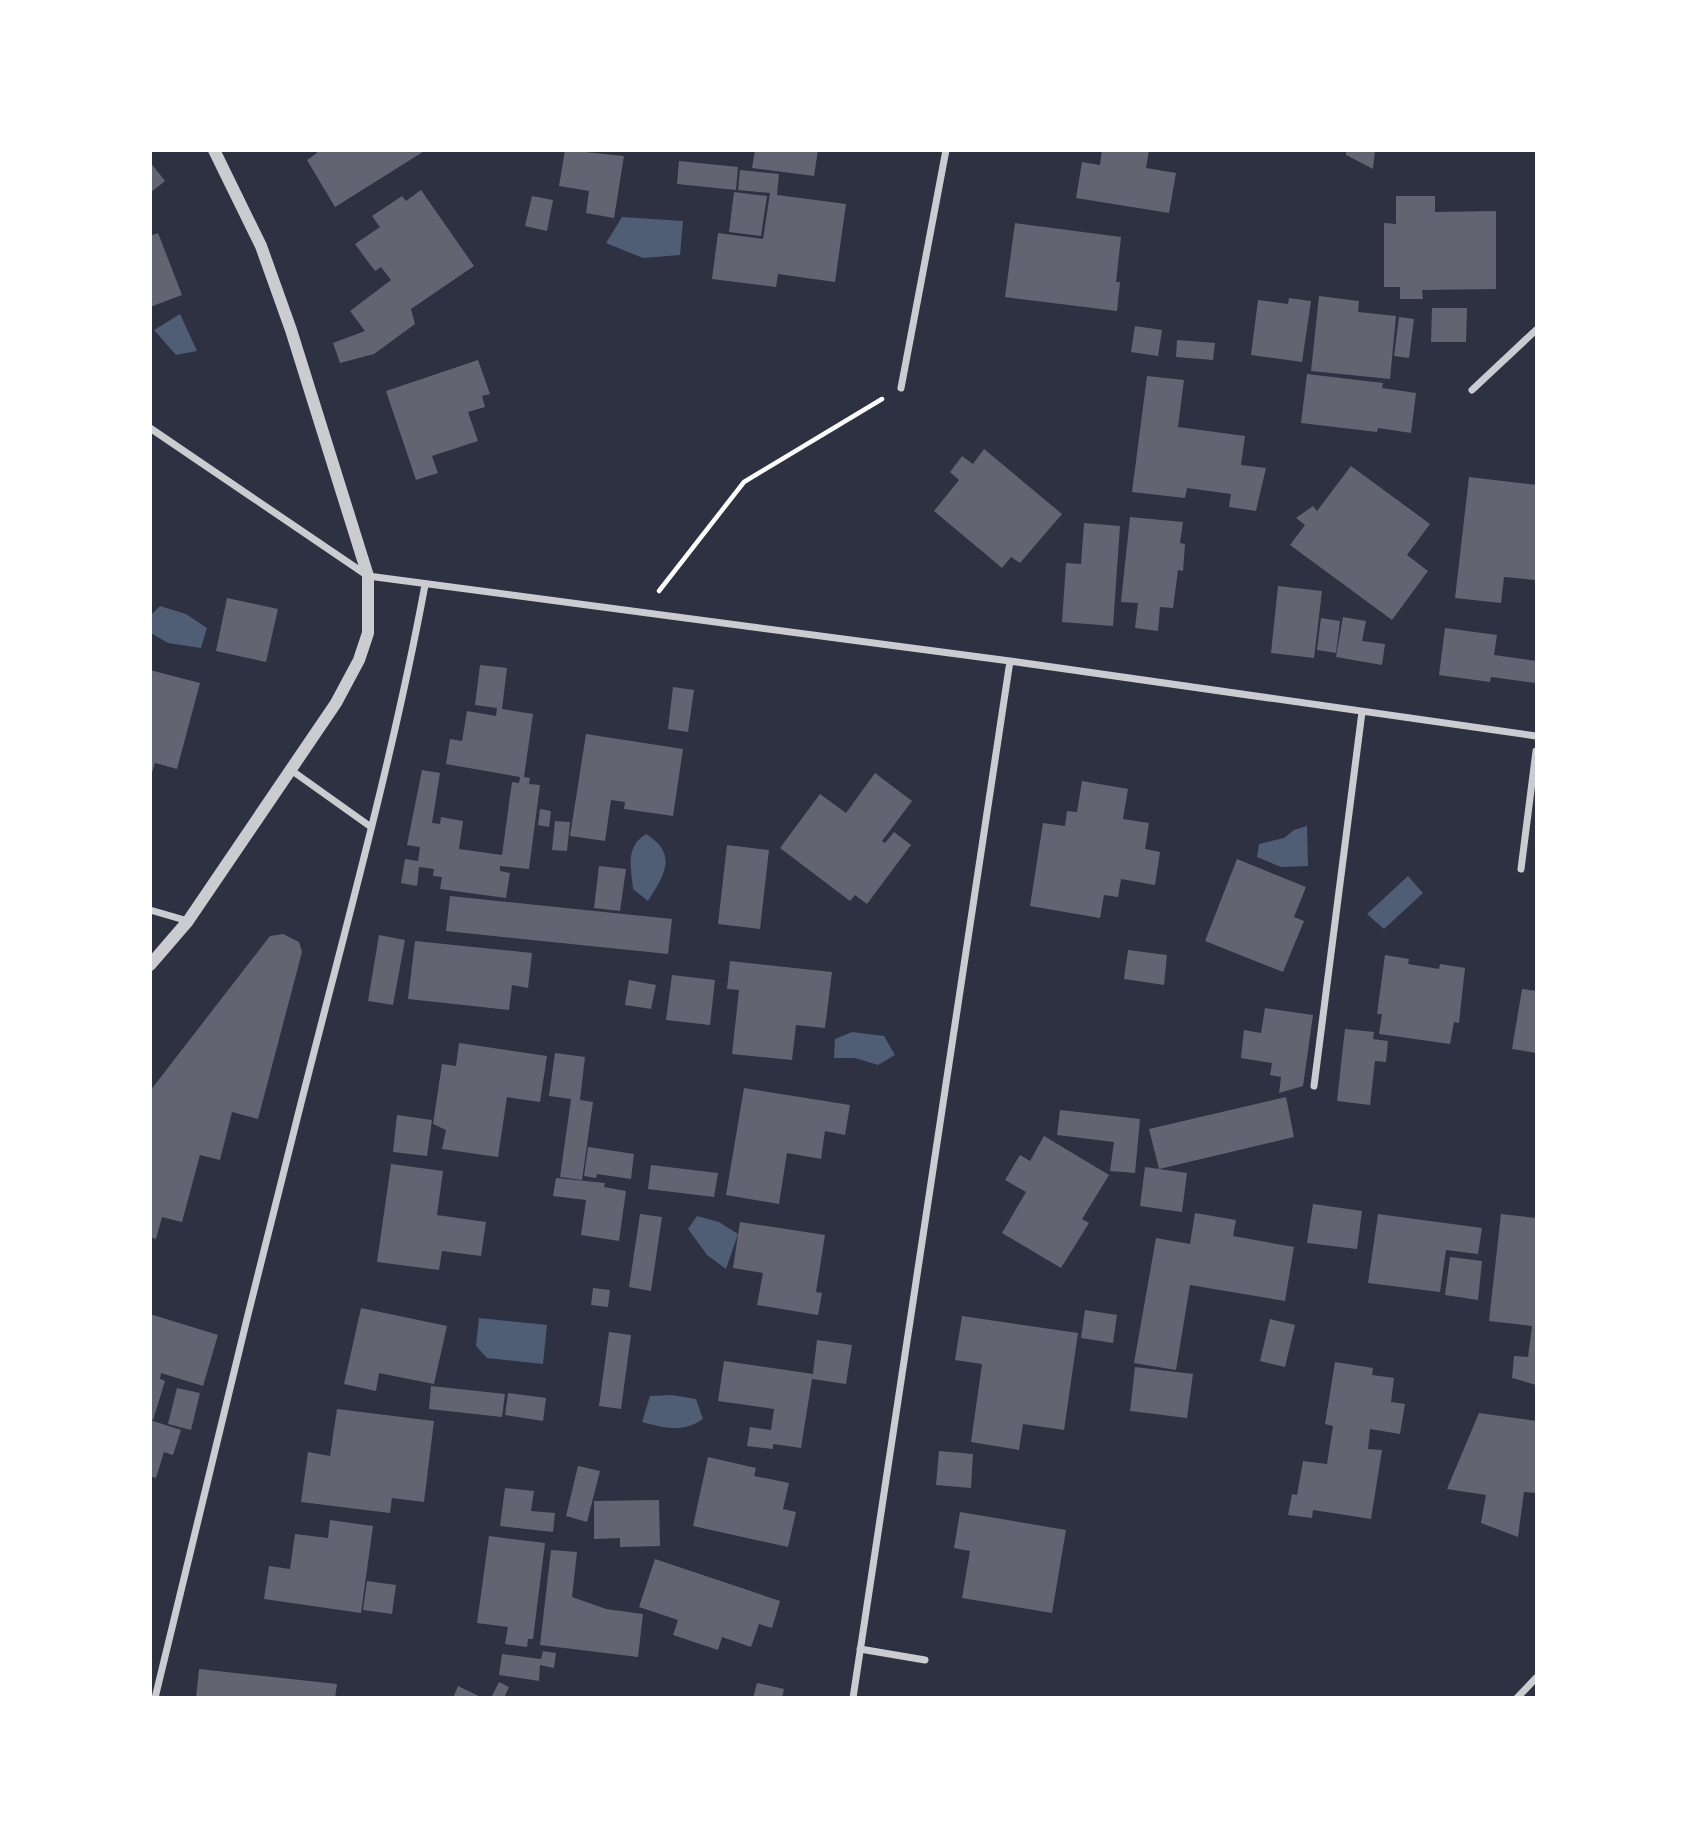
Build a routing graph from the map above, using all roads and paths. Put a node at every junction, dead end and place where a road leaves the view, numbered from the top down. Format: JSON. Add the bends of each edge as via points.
{"nodes":[{"id":1,"x":214,"y":150,"type":"edge"},
{"id":2,"x":946,"y":150,"type":"edge"},
{"id":3,"x":1536,"y":331,"type":"edge"},
{"id":4,"x":901,"y":388,"type":"joint"},
{"id":5,"x":1472,"y":390,"type":"dead end"},
{"id":6,"x":150,"y":428,"type":"edge"},
{"id":7,"x":368,"y":576,"type":"junction"},
{"id":8,"x":425,"y":585,"type":"junction"},
{"id":9,"x":642,"y":613,"type":"junction"},
{"id":10,"x":1010,"y":661,"type":"junction"},
{"id":11,"x":1362,"y":712,"type":"junction"},
{"id":12,"x":1536,"y":736,"type":"edge"},
{"id":13,"x":1536,"y":751,"type":"edge"},
{"id":14,"x":291,"y":770,"type":"junction"},
{"id":15,"x":371,"y":827,"type":"junction"},
{"id":16,"x":1521,"y":869,"type":"dead end"},
{"id":17,"x":150,"y":910,"type":"edge"},
{"id":18,"x":188,"y":921,"type":"junction"},
{"id":19,"x":150,"y":965,"type":"edge"},
{"id":20,"x":1314,"y":1086,"type":"dead end"},
{"id":21,"x":860,"y":1649,"type":"junction"},
{"id":22,"x":925,"y":1660,"type":"dead end"},
{"id":23,"x":1536,"y":1678,"type":"edge"},
{"id":24,"x":155,"y":1698,"type":"edge"},
{"id":25,"x":853,"y":1698,"type":"edge"},
{"id":26,"x":1517,"y":1698,"type":"edge"}],
"edges":[{"from":1,"to":7,"type":"street","via":[[261,246]]},
{"from":2,"to":4,"type":"street"},
{"from":3,"to":5,"type":"street"},
{"from":4,"to":9,"type":"path","via":[[744,482]]},
{"from":6,"to":7,"type":"street"},
{"from":7,"to":8,"type":"street"},
{"from":7,"to":14,"type":"street","via":[[368,633],[359,660]]},
{"from":8,"to":9,"type":"street"},
{"from":8,"to":15,"type":"street"},
{"from":9,"to":10,"type":"street"},
{"from":10,"to":11,"type":"street"},
{"from":10,"to":21,"type":"street"},
{"from":11,"to":12,"type":"street"},
{"from":11,"to":20,"type":"street"},
{"from":13,"to":16,"type":"street"},
{"from":14,"to":15,"type":"street"},
{"from":14,"to":18,"type":"street"},
{"from":15,"to":24,"type":"street"},
{"from":17,"to":18,"type":"street"},
{"from":18,"to":19,"type":"street"},
{"from":21,"to":22,"type":"street"},
{"from":21,"to":25,"type":"street"},
{"from":23,"to":26,"type":"street"}]}
